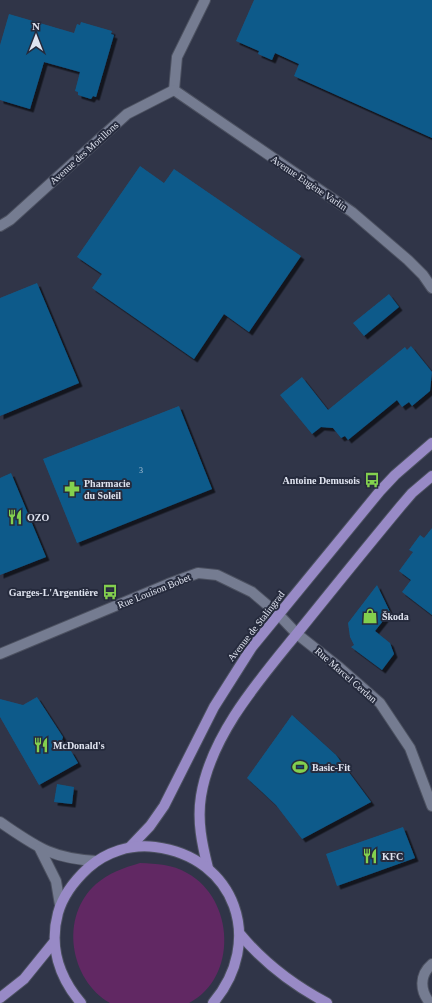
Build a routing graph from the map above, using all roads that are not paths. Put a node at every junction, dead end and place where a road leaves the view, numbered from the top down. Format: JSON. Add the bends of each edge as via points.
{"nodes":[{"id":1,"x":205,"y":0,"type":"edge"},
{"id":2,"x":174,"y":90,"type":"junction"},
{"id":3,"x":0,"y":226,"type":"edge"},
{"id":4,"x":423,"y":275,"type":"junction"},
{"id":5,"x":432,"y":283,"type":"edge"},
{"id":6,"x":432,"y":288,"type":"edge"},
{"id":7,"x":432,"y":444,"type":"edge"},
{"id":8,"x":432,"y":476,"type":"edge"},
{"id":9,"x":279,"y":615,"type":"junction"},
{"id":10,"x":297,"y":634,"type":"junction"},
{"id":11,"x":0,"y":654,"type":"edge"},
{"id":12,"x":432,"y":806,"type":"edge"},
{"id":13,"x":0,"y":822,"type":"edge"},
{"id":14,"x":130,"y":846,"type":"junction"},
{"id":15,"x":40,"y":849,"type":"junction"},
{"id":16,"x":96,"y":861,"type":"junction"},
{"id":17,"x":208,"y":868,"type":"junction"},
{"id":18,"x":60,"y":905,"type":"junction"},
{"id":19,"x":240,"y":934,"type":"junction"},
{"id":20,"x":54,"y":942,"type":"junction"},
{"id":21,"x":432,"y":964,"type":"edge"},
{"id":22,"x":0,"y":998,"type":"edge"},
{"id":23,"x":81,"y":1003,"type":"edge"},
{"id":24,"x":213,"y":1003,"type":"edge"},
{"id":25,"x":327,"y":1003,"type":"edge"},
{"id":26,"x":430,"y":1003,"type":"edge"}],
"edges":[{"from":1,"to":2,"type":"street","via":[[178,57]]},
{"from":2,"to":3,"type":"street","name":"Avenue des Morillons","via":[[126,114],[16,215]]},
{"from":2,"to":4,"type":"street","name":"Avenue Eugène Varlin","via":[[352,212]]},
{"from":4,"to":5,"type":"street"},
{"from":4,"to":6,"type":"street","name":"Avenue Eugène Varlin"},
{"from":7,"to":9,"type":"main road","name":"Avenue de Stalingrad","via":[[405,465],[380,491]]},
{"from":8,"to":10,"type":"main road","via":[[400,507]]},
{"from":9,"to":10,"type":"street","name":"Rue Louison Bobet"},
{"from":9,"to":11,"type":"street","name":"Rue Louison Bobet","via":[[252,592],[234,582],[217,575],[198,573]]},
{"from":9,"to":14,"type":"main road","name":"Avenue de Stalingrad","via":[[252,647],[226,686],[164,806],[150,826]]},
{"from":10,"to":12,"type":"street","name":"Rue Marcel Cerdan","via":[[380,703],[410,748]]},
{"from":10,"to":17,"type":"main road","via":[[273,662],[226,730],[206,774],[199,811]]},
{"from":13,"to":15,"type":"street"},
{"from":14,"to":16,"type":"main road"},
{"from":14,"to":17,"type":"main road","via":[[169,848],[191,856]]},
{"from":15,"to":16,"type":"street","via":[[74,860]]},
{"from":15,"to":18,"type":"street","via":[[56,881]]},
{"from":16,"to":18,"type":"main road","via":[[74,880]]},
{"from":17,"to":19,"type":"main road","via":[[222,883],[231,899]]},
{"from":18,"to":20,"type":"main road"},
{"from":19,"to":24,"type":"main road","via":[[233,973]]},
{"from":19,"to":25,"type":"main road","via":[[278,972],[300,989]]},
{"from":20,"to":22,"type":"main road","via":[[24,979]]},
{"from":20,"to":23,"type":"main road","via":[[57,961],[64,979]]},
{"from":21,"to":26,"type":"street","via":[[422,980],[425,997]]}]}
